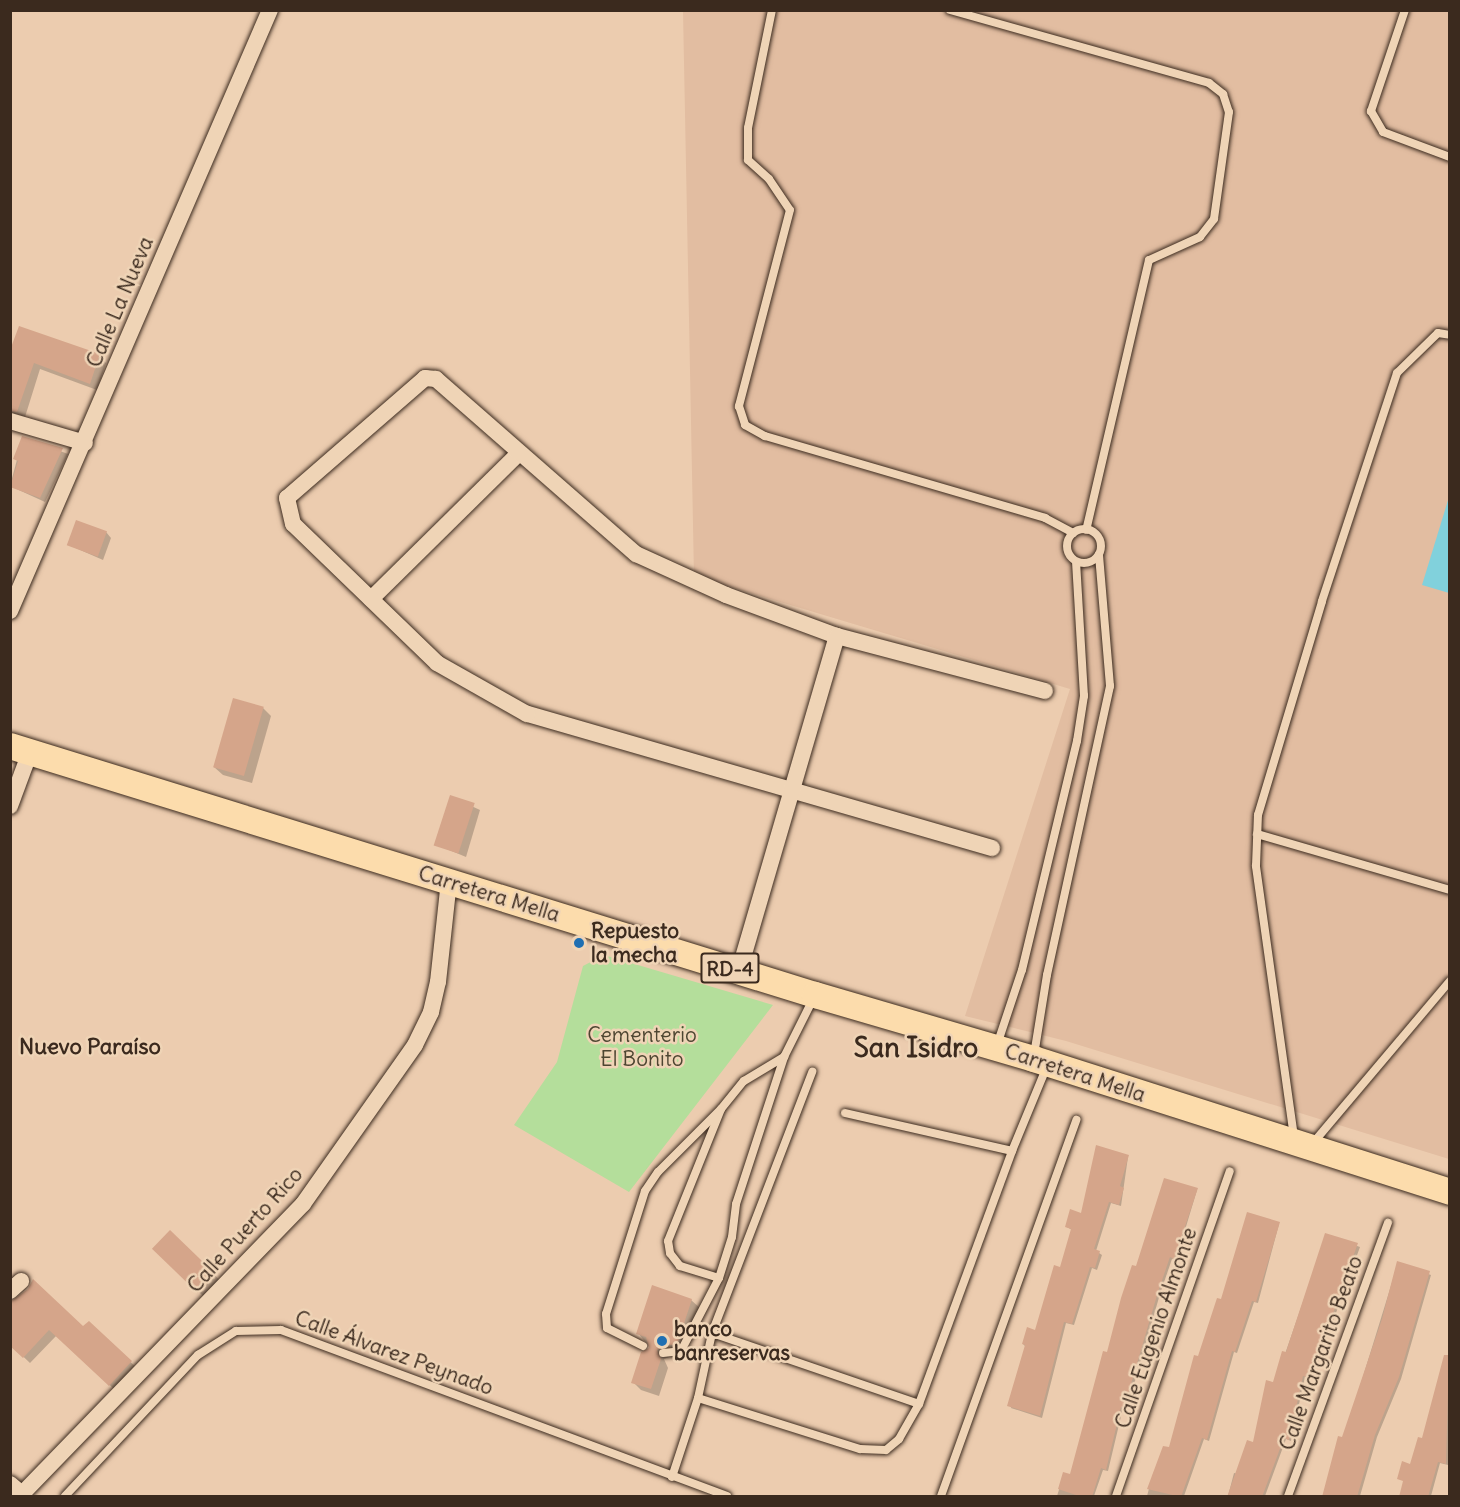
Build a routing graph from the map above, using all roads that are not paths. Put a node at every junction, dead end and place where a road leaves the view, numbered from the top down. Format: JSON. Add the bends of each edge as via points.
{"nodes":[{"id":1,"x":270,"y":10,"type":"edge"},
{"id":2,"x":772,"y":10,"type":"edge"},
{"id":3,"x":950,"y":10,"type":"edge"},
{"id":4,"x":1405,"y":10,"type":"edge"},
{"id":5,"x":1449,"y":156,"type":"edge"},
{"id":6,"x":1449,"y":335,"type":"edge"},
{"id":7,"x":10,"y":421,"type":"edge"},
{"id":8,"x":85,"y":443,"type":"junction"},
{"id":9,"x":519,"y":453,"type":"junction"},
{"id":10,"x":1086,"y":530,"type":"junction"},
{"id":11,"x":1073,"y":533,"type":"junction"},
{"id":12,"x":1099,"y":554,"type":"junction"},
{"id":13,"x":1076,"y":562,"type":"junction"},
{"id":14,"x":371,"y":599,"type":"junction"},
{"id":15,"x":10,"y":611,"type":"edge"},
{"id":16,"x":837,"y":636,"type":"junction"},
{"id":17,"x":1046,"y":691,"type":"dead end"},
{"id":18,"x":20,"y":749,"type":"edge"},
{"id":19,"x":795,"y":789,"type":"junction"},
{"id":20,"x":10,"y":806,"type":"edge"},
{"id":21,"x":1257,"y":834,"type":"junction"},
{"id":22,"x":992,"y":848,"type":"dead end"},
{"id":23,"x":448,"y":881,"type":"junction"},
{"id":24,"x":1449,"y":890,"type":"edge"},
{"id":25,"x":739,"y":971,"type":"junction"},
{"id":26,"x":1449,"y":981,"type":"edge"},
{"id":27,"x":815,"y":995,"type":"junction"},
{"id":28,"x":996,"y":1048,"type":"junction"},
{"id":29,"x":784,"y":1057,"type":"junction"},
{"id":30,"x":1041,"y":1061,"type":"junction"},
{"id":31,"x":812,"y":1072,"type":"dead end"},
{"id":32,"x":721,"y":1109,"type":"junction"},
{"id":33,"x":845,"y":1113,"type":"dead end"},
{"id":34,"x":1076,"y":1120,"type":"dead end"},
{"id":35,"x":1302,"y":1146,"type":"junction"},
{"id":36,"x":1012,"y":1150,"type":"junction"},
{"id":37,"x":1230,"y":1171,"type":"dead end"},
{"id":38,"x":1449,"y":1192,"type":"edge"},
{"id":39,"x":1388,"y":1222,"type":"dead end"},
{"id":40,"x":719,"y":1278,"type":"junction"},
{"id":41,"x":712,"y":1333,"type":"junction"},
{"id":42,"x":643,"y":1346,"type":"dead end"},
{"id":43,"x":663,"y":1353,"type":"dead end"},
{"id":44,"x":698,"y":1398,"type":"junction"},
{"id":45,"x":919,"y":1404,"type":"junction"},
{"id":46,"x":672,"y":1476,"type":"junction"},
{"id":47,"x":18,"y":1491,"type":"edge"},
{"id":48,"x":65,"y":1497,"type":"edge"},
{"id":49,"x":728,"y":1497,"type":"edge"},
{"id":50,"x":940,"y":1497,"type":"edge"},
{"id":51,"x":1116,"y":1497,"type":"edge"},
{"id":52,"x":1288,"y":1497,"type":"edge"}],
"edges":[{"from":1,"to":8,"type":"street","name":"Calle La Nueva"},
{"from":2,"to":11,"type":"lane","via":[[748,128],[748,160],[769,179],[790,210],[739,406],[745,425],[765,436],[1045,518]]},
{"from":3,"to":10,"type":"lane","via":[[1209,84],[1223,94],[1229,112],[1214,219],[1200,237],[1149,260]]},
{"from":4,"to":5,"type":"lane","via":[[1371,111],[1383,132]]},
{"from":6,"to":21,"type":"lane","via":[[1438,333],[1397,372],[1318,612],[1258,815]]},
{"from":7,"to":8,"type":"street"},
{"from":8,"to":15,"type":"street","name":"Calle La Nueva"},
{"from":9,"to":14,"type":"street"},
{"from":9,"to":14,"type":"street","via":[[436,379],[424,378],[287,498],[293,524]]},
{"from":9,"to":16,"type":"street","via":[[636,554],[726,595]]},
{"from":10,"to":11,"type":"lane"},
{"from":10,"to":12,"type":"lane","via":[[1097,537]]},
{"from":11,"to":13,"type":"lane","via":[[1066,548]]},
{"from":12,"to":13,"type":"lane","via":[[1093,561]]},
{"from":12,"to":30,"type":"lane","via":[[1110,686],[1047,975]]},
{"from":13,"to":28,"type":"lane","via":[[1084,696],[1077,741],[1022,970]]},
{"from":14,"to":19,"type":"street","via":[[437,663],[527,714]]},
{"from":16,"to":17,"type":"street"},
{"from":16,"to":19,"type":"street"},
{"from":18,"to":20,"type":"street"},
{"from":18,"to":23,"type":"main road","name":"Carretera Mella","number":"RD-4"},
{"from":19,"to":22,"type":"street"},
{"from":19,"to":25,"type":"street"},
{"from":21,"to":24,"type":"lane"},
{"from":21,"to":35,"type":"lane","via":[[1256,866]]},
{"from":23,"to":25,"type":"main road","name":"Carretera Mella","number":"RD-4"},
{"from":23,"to":47,"type":"street","name":"Calle Puerto Rico","via":[[438,982],[431,1012],[415,1045],[303,1204]]},
{"from":25,"to":27,"type":"main road","name":"Carretera Mella","number":"RD-4"},
{"from":26,"to":35,"type":"lane"},
{"from":27,"to":28,"type":"main road","name":"Carretera Mella","number":"RD-4"},
{"from":27,"to":29,"type":"lane"},
{"from":28,"to":30,"type":"main road","name":"Carretera Mella","number":"RD-4"},
{"from":29,"to":32,"type":"lane","via":[[744,1081]]},
{"from":29,"to":40,"type":"lane","via":[[736,1204],[732,1237]]},
{"from":30,"to":35,"type":"main road","name":"Carretera Mella","number":"RD-4"},
{"from":30,"to":36,"type":"lane"},
{"from":31,"to":41,"type":"lane"},
{"from":32,"to":40,"type":"lane","via":[[668,1241],[670,1253],[680,1266]]},
{"from":32,"to":42,"type":"lane","via":[[658,1172],[645,1191],[606,1314],[607,1328]]},
{"from":33,"to":36,"type":"lane"},
{"from":34,"to":50,"type":"lane"},
{"from":35,"to":38,"type":"main road","name":"Carretera Mella","number":"RD-4"},
{"from":36,"to":45,"type":"lane"},
{"from":37,"to":51,"type":"lane","name":"Calle Eugenio Almonte"},
{"from":39,"to":52,"type":"lane","name":"Calle Margarito Beato"},
{"from":40,"to":43,"type":"lane","via":[[681,1351]]},
{"from":41,"to":44,"type":"lane"},
{"from":41,"to":45,"type":"lane"},
{"from":44,"to":45,"type":"lane","via":[[860,1449],[886,1450],[899,1438]]},
{"from":44,"to":46,"type":"lane"},
{"from":46,"to":48,"type":"lane","name":"Calle Álvarez Peynado","via":[[281,1330],[236,1331],[198,1355]]},
{"from":46,"to":49,"type":"lane","name":"Calle Álvarez Peynado"}]}
